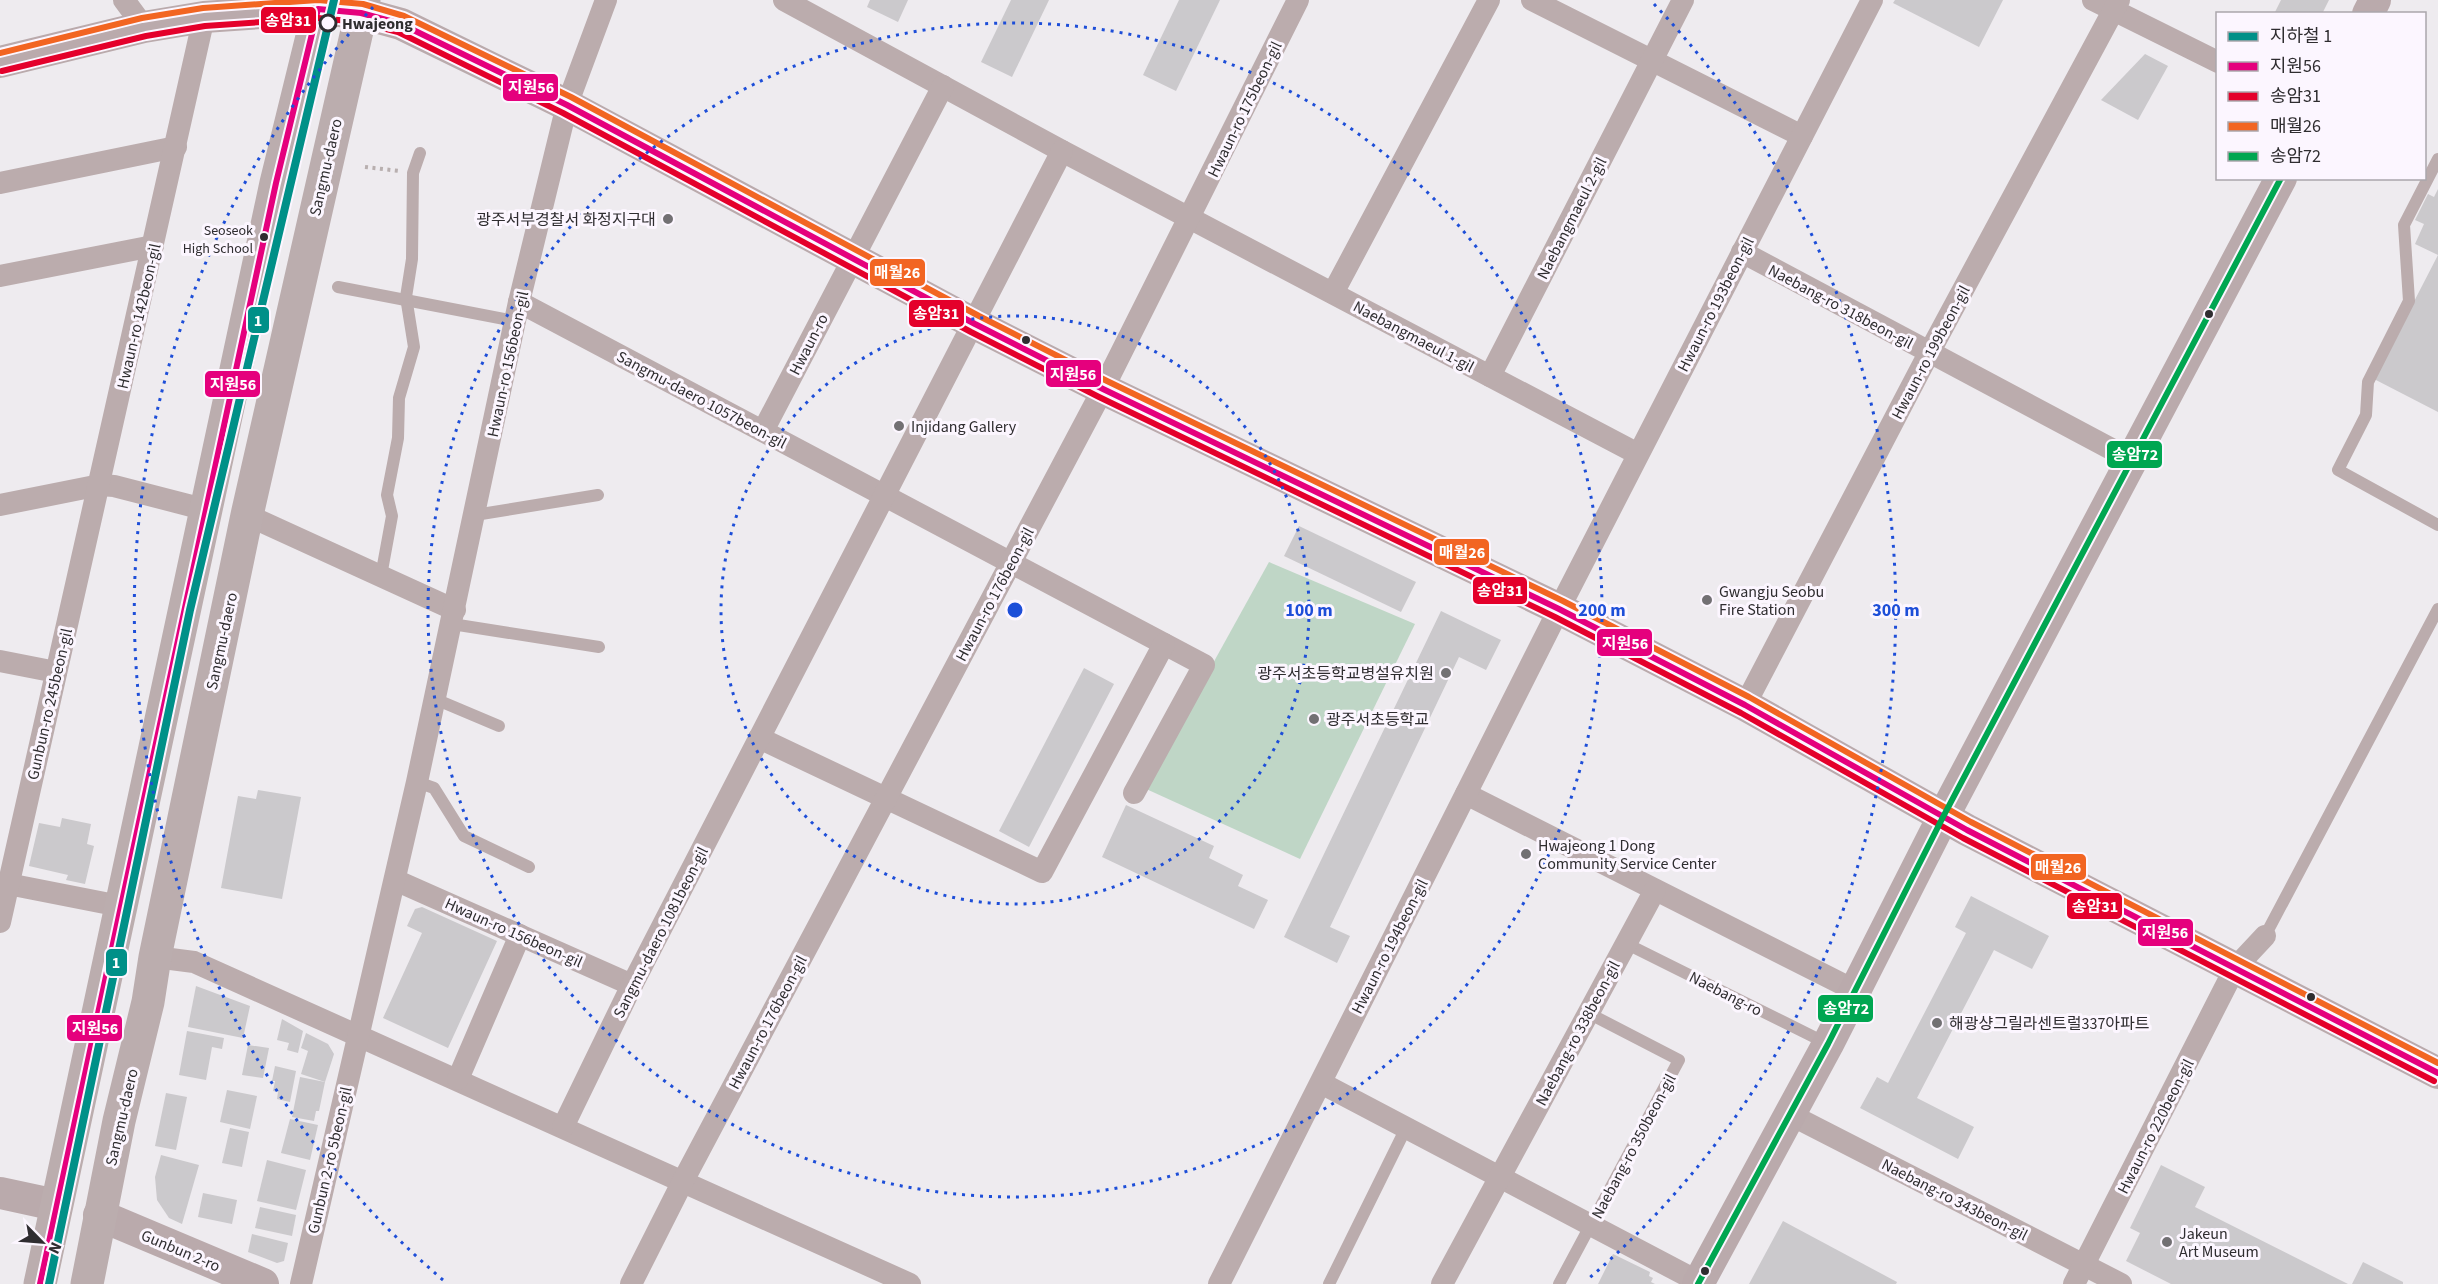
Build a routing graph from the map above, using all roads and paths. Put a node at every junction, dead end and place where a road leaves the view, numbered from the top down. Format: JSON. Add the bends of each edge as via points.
{"nodes":[{"id":1,"x":124,"y":0,"type":"edge"},
{"id":2,"x":606,"y":0,"type":"edge"},
{"id":3,"x":784,"y":0,"type":"edge"},
{"id":4,"x":1298,"y":0,"type":"edge"},
{"id":5,"x":1489,"y":0,"type":"edge"},
{"id":6,"x":1532,"y":0,"type":"edge"},
{"id":7,"x":1683,"y":0,"type":"edge"},
{"id":8,"x":1872,"y":0,"type":"edge"},
{"id":9,"x":2093,"y":0,"type":"edge"},
{"id":10,"x":319,"y":5,"type":"edge"},
{"id":11,"x":2116,"y":5,"type":"edge"},
{"id":12,"x":362,"y":7,"type":"edge"},
{"id":13,"x":204,"y":17,"type":"junction"},
{"id":14,"x":144,"y":27,"type":"junction"},
{"id":15,"x":4,"y":57,"type":"edge"},
{"id":16,"x":1652,"y":60,"type":"junction"},
{"id":17,"x":2216,"y":61,"type":"edge"},
{"id":18,"x":943,"y":86,"type":"junction"},
{"id":19,"x":567,"y":105,"type":"junction"},
{"id":20,"x":1802,"y":136,"type":"junction"},
{"id":21,"x":176,"y":147,"type":"junction"},
{"id":22,"x":1062,"y":151,"type":"junction"},
{"id":23,"x":420,"y":153,"type":"dead end"},
{"id":24,"x":2438,"y":159,"type":"edge"},
{"id":25,"x":366,"y":167,"type":"dead end"},
{"id":26,"x":413,"y":173,"type":"junction"},
{"id":27,"x":2280,"y":180,"type":"edge"},
{"id":28,"x":0,"y":183,"type":"edge"},
{"id":29,"x":1191,"y":218,"type":"junction"},
{"id":30,"x":153,"y":246,"type":"junction"},
{"id":31,"x":1742,"y":252,"type":"junction"},
{"id":32,"x":852,"y":257,"type":"junction"},
{"id":33,"x":0,"y":276,"type":"edge"},
{"id":34,"x":338,"y":287,"type":"dead end"},
{"id":35,"x":1333,"y":293,"type":"junction"},
{"id":36,"x":407,"y":300,"type":"junction"},
{"id":37,"x":517,"y":311,"type":"junction"},
{"id":38,"x":975,"y":324,"type":"junction"},
{"id":39,"x":1929,"y":353,"type":"junction"},
{"id":40,"x":1491,"y":376,"type":"junction"},
{"id":41,"x":1103,"y":389,"type":"junction"},
{"id":42,"x":763,"y":431,"type":"junction"},
{"id":43,"x":1638,"y":454,"type":"junction"},
{"id":44,"x":2132,"y":460,"type":"junction"},
{"id":45,"x":100,"y":485,"type":"junction"},
{"id":46,"x":598,"y":495,"type":"dead end"},
{"id":47,"x":884,"y":495,"type":"junction"},
{"id":48,"x":0,"y":505,"type":"edge"},
{"id":49,"x":207,"y":510,"type":"junction"},
{"id":50,"x":247,"y":515,"type":"junction"},
{"id":51,"x":475,"y":515,"type":"junction"},
{"id":52,"x":2438,"y":525,"type":"edge"},
{"id":53,"x":1011,"y":562,"type":"junction"},
{"id":54,"x":381,"y":576,"type":"junction"},
{"id":55,"x":1559,"y":609,"type":"junction"},
{"id":56,"x":2438,"y":609,"type":"edge"},
{"id":57,"x":453,"y":617,"type":"junction"},
{"id":58,"x":599,"y":647,"type":"dead end"},
{"id":59,"x":1169,"y":647,"type":"junction"},
{"id":60,"x":0,"y":661,"type":"edge"},
{"id":61,"x":56,"y":672,"type":"junction"},
{"id":62,"x":435,"y":699,"type":"junction"},
{"id":63,"x":1745,"y":705,"type":"junction"},
{"id":64,"x":499,"y":726,"type":"dead end"},
{"id":65,"x":759,"y":738,"type":"junction"},
{"id":66,"x":417,"y":782,"type":"junction"},
{"id":67,"x":1134,"y":792,"type":"dead end"},
{"id":68,"x":1466,"y":794,"type":"junction"},
{"id":69,"x":886,"y":798,"type":"junction"},
{"id":70,"x":1943,"y":817,"type":"junction"},
{"id":71,"x":529,"y":867,"type":"dead end"},
{"id":72,"x":395,"y":880,"type":"junction"},
{"id":73,"x":4,"y":885,"type":"edge"},
{"id":74,"x":1655,"y":890,"type":"junction"},
{"id":75,"x":120,"y":906,"type":"junction"},
{"id":76,"x":0,"y":922,"type":"edge"},
{"id":77,"x":520,"y":935,"type":"junction"},
{"id":78,"x":2265,"y":936,"type":"joint"},
{"id":79,"x":1625,"y":943,"type":"junction"},
{"id":80,"x":154,"y":957,"type":"junction"},
{"id":81,"x":2235,"y":968,"type":"junction"},
{"id":82,"x":632,"y":985,"type":"junction"},
{"id":83,"x":1854,"y":990,"type":"junction"},
{"id":84,"x":1588,"y":1013,"type":"junction"},
{"id":85,"x":358,"y":1036,"type":"junction"},
{"id":86,"x":1828,"y":1044,"type":"junction"},
{"id":87,"x":2438,"y":1073,"type":"edge"},
{"id":88,"x":458,"y":1079,"type":"junction"},
{"id":89,"x":1321,"y":1083,"type":"junction"},
{"id":90,"x":1788,"y":1114,"type":"junction"},
{"id":91,"x":563,"y":1127,"type":"junction"},
{"id":92,"x":1406,"y":1128,"type":"junction"},
{"id":93,"x":1500,"y":1178,"type":"junction"},
{"id":94,"x":683,"y":1181,"type":"junction"},
{"id":95,"x":0,"y":1193,"type":"edge"},
{"id":96,"x":56,"y":1205,"type":"junction"},
{"id":97,"x":99,"y":1215,"type":"junction"},
{"id":98,"x":1591,"y":1226,"type":"junction"},
{"id":99,"x":2079,"y":1274,"type":"edge"},
{"id":100,"x":1698,"y":1283,"type":"edge"},
{"id":101,"x":40,"y":1284,"type":"edge"},
{"id":102,"x":87,"y":1284,"type":"edge"},
{"id":103,"x":262,"y":1284,"type":"edge"},
{"id":104,"x":301,"y":1284,"type":"edge"},
{"id":105,"x":631,"y":1284,"type":"edge"},
{"id":106,"x":910,"y":1284,"type":"edge"},
{"id":107,"x":1219,"y":1284,"type":"edge"},
{"id":108,"x":1329,"y":1284,"type":"edge"},
{"id":109,"x":1442,"y":1284,"type":"edge"},
{"id":110,"x":1559,"y":1284,"type":"edge"},
{"id":111,"x":2121,"y":1284,"type":"edge"}],
"edges":[{"from":1,"to":14,"type":"street"},
{"from":2,"to":19,"type":"street","name":"Hwaun-ro 156beon-gil"},
{"from":3,"to":18,"type":"street"},
{"from":4,"to":29,"type":"street","name":"Hwaun-ro 175beon-gil"},
{"from":5,"to":35,"type":"street"},
{"from":6,"to":16,"type":"street"},
{"from":7,"to":16,"type":"street","name":"Naebangmaeul 2-gil"},
{"from":8,"to":20,"type":"street","name":"Hwaun-ro 193beon-gil"},
{"from":9,"to":11,"type":"street"},
{"from":10,"to":12,"type":"street"},
{"from":10,"to":13,"type":"street"},
{"from":10,"to":49,"type":"main road"},
{"from":11,"to":17,"type":"street"},
{"from":11,"to":39,"type":"street","name":"Hwaun-ro 199beon-gil"},
{"from":12,"to":19,"type":"street"},
{"from":12,"to":50,"type":"main road","name":"Sangmu-daero"},
{"from":13,"to":14,"type":"street"},
{"from":13,"to":21,"type":"street","name":"Hwaun-ro 142beon-gil"},
{"from":14,"to":15,"type":"street"},
{"from":16,"to":20,"type":"street"},
{"from":16,"to":40,"type":"street","name":"Naebangmaeul 2-gil"},
{"from":18,"to":22,"type":"street"},
{"from":18,"to":32,"type":"street","name":"Hwaun-ro"},
{"from":19,"to":32,"type":"street"},
{"from":19,"to":37,"type":"street","name":"Hwaun-ro 156beon-gil"},
{"from":20,"to":31,"type":"street","name":"Hwaun-ro 193beon-gil"},
{"from":21,"to":28,"type":"street"},
{"from":21,"to":30,"type":"street","name":"Hwaun-ro 142beon-gil"},
{"from":22,"to":29,"type":"street"},
{"from":22,"to":38,"type":"street"},
{"from":23,"to":26,"type":"lane"},
{"from":24,"to":52,"type":"lane","via":[[2404,225],[2409,301],[2368,382],[2366,415],[2338,470]]},
{"from":25,"to":26,"type":"path"},
{"from":26,"to":36,"type":"lane","via":[[412,259]]},
{"from":27,"to":44,"type":"street"},
{"from":29,"to":35,"type":"street","name":"Naebangmaeul 1-gil"},
{"from":29,"to":41,"type":"street","name":"Hwaun-ro 175beon-gil"},
{"from":30,"to":33,"type":"street"},
{"from":30,"to":45,"type":"street","name":"Hwaun-ro 142beon-gil"},
{"from":31,"to":39,"type":"street","name":"Naebang-ro 318beon-gil"},
{"from":31,"to":43,"type":"street","name":"Hwaun-ro 193beon-gil"},
{"from":32,"to":38,"type":"street"},
{"from":32,"to":42,"type":"street","name":"Hwaun-ro"},
{"from":34,"to":36,"type":"lane"},
{"from":35,"to":40,"type":"street","name":"Naebangmaeul 1-gil"},
{"from":36,"to":37,"type":"lane"},
{"from":36,"to":54,"type":"lane","via":[[413,358],[400,391],[398,438],[387,495],[392,516]]},
{"from":37,"to":42,"type":"street","name":"Sangmu-daero 1057beon-gil"},
{"from":37,"to":51,"type":"street","name":"Hwaun-ro 156beon-gil"},
{"from":38,"to":41,"type":"street"},
{"from":38,"to":47,"type":"street"},
{"from":39,"to":44,"type":"street","name":"Naebang-ro 318beon-gil"},
{"from":39,"to":63,"type":"street","name":"Hwaun-ro 199beon-gil"},
{"from":40,"to":43,"type":"street","name":"Naebangmaeul 1-gil"},
{"from":41,"to":53,"type":"street","name":"Hwaun-ro 176beon-gil"},
{"from":41,"to":55,"type":"street"},
{"from":42,"to":47,"type":"street","name":"Sangmu-daero 1057beon-gil"},
{"from":43,"to":55,"type":"street","name":"Hwaun-ro 193beon-gil"},
{"from":44,"to":70,"type":"street"},
{"from":45,"to":48,"type":"street"},
{"from":45,"to":49,"type":"street"},
{"from":45,"to":61,"type":"street","name":"Gunbun-ro 245beon-gil"},
{"from":46,"to":51,"type":"lane"},
{"from":47,"to":53,"type":"street","name":"Sangmu-daero 1057beon-gil"},
{"from":47,"to":65,"type":"street"},
{"from":49,"to":75,"type":"main road"},
{"from":50,"to":54,"type":"street"},
{"from":50,"to":80,"type":"main road","name":"Sangmu-daero"},
{"from":51,"to":57,"type":"street","name":"Hwaun-ro 156beon-gil"},
{"from":53,"to":59,"type":"street","name":"Sangmu-daero 1057beon-gil"},
{"from":53,"to":69,"type":"street","name":"Hwaun-ro 176beon-gil"},
{"from":54,"to":57,"type":"street"},
{"from":55,"to":63,"type":"street"},
{"from":55,"to":68,"type":"street","name":"Hwaun-ro 194beon-gil"},
{"from":56,"to":78,"type":"lane"},
{"from":57,"to":58,"type":"lane"},
{"from":57,"to":62,"type":"street","name":"Hwaun-ro 156beon-gil"},
{"from":59,"to":67,"type":"street","name":"Sangmu-daero 1057beon-gil","via":[[1204,665]]},
{"from":59,"to":69,"type":"street","via":[[1042,872]]},
{"from":60,"to":61,"type":"street"},
{"from":61,"to":73,"type":"street","name":"Gunbun-ro 245beon-gil"},
{"from":62,"to":64,"type":"lane"},
{"from":62,"to":66,"type":"street","name":"Hwaun-ro 156beon-gil"},
{"from":63,"to":70,"type":"street"},
{"from":65,"to":69,"type":"street"},
{"from":65,"to":82,"type":"street","name":"Sangmu-daero 1081beon-gil"},
{"from":66,"to":71,"type":"lane","via":[[434,788],[470,841]]},
{"from":66,"to":72,"type":"street","name":"Hwaun-ro 156beon-gil"},
{"from":68,"to":74,"type":"street"},
{"from":68,"to":89,"type":"street","name":"Hwaun-ro 194beon-gil"},
{"from":69,"to":94,"type":"street","name":"Hwaun-ro 176beon-gil"},
{"from":70,"to":81,"type":"street"},
{"from":70,"to":83,"type":"street"},
{"from":72,"to":77,"type":"street","name":"Hwaun-ro 156beon-gil"},
{"from":72,"to":85,"type":"street","name":"Hwaun-ro 156beon-gil"},
{"from":73,"to":75,"type":"street"},
{"from":73,"to":76,"type":"street","name":"Gunbun-ro 245beon-gil"},
{"from":74,"to":79,"type":"street","name":"Naebang-ro 338beon-gil"},
{"from":74,"to":83,"type":"street"},
{"from":75,"to":96,"type":"main road"},
{"from":77,"to":82,"type":"street","name":"Hwaun-ro 156beon-gil"},
{"from":77,"to":88,"type":"street"},
{"from":78,"to":81,"type":"street","name":"Hwaun-ro 220beon-gil"},
{"from":79,"to":84,"type":"street","name":"Naebang-ro 338beon-gil"},
{"from":79,"to":86,"type":"lane","name":"Naebang-ro"},
{"from":80,"to":85,"type":"street","via":[[194,962]]},
{"from":80,"to":97,"type":"main road","name":"Sangmu-daero","via":[[148,1002]]},
{"from":81,"to":87,"type":"street"},
{"from":81,"to":99,"type":"street","name":"Hwaun-ro 220beon-gil"},
{"from":82,"to":91,"type":"street","name":"Sangmu-daero 1081beon-gil"},
{"from":83,"to":86,"type":"street"},
{"from":84,"to":93,"type":"street","name":"Naebang-ro 338beon-gil"},
{"from":84,"to":98,"type":"lane","name":"Naebang-ro 350beon-gil","via":[[1678,1060]]},
{"from":85,"to":88,"type":"street"},
{"from":85,"to":104,"type":"street","name":"Gunbun 2-ro 5beon-gil"},
{"from":86,"to":90,"type":"street"},
{"from":88,"to":91,"type":"street"},
{"from":89,"to":92,"type":"street","name":"Naebang-ro 350beon-gil"},
{"from":89,"to":107,"type":"street","name":"Hwaun-ro 194beon-gil"},
{"from":90,"to":99,"type":"street","name":"Naebang-ro 343beon-gil"},
{"from":90,"to":100,"type":"street"},
{"from":91,"to":94,"type":"street"},
{"from":92,"to":93,"type":"street","name":"Naebang-ro 350beon-gil"},
{"from":92,"to":108,"type":"lane"},
{"from":93,"to":98,"type":"street","name":"Naebang-ro 350beon-gil"},
{"from":93,"to":109,"type":"street"},
{"from":94,"to":105,"type":"street","name":"Hwaun-ro 176beon-gil"},
{"from":94,"to":106,"type":"street"},
{"from":95,"to":96,"type":"street"},
{"from":96,"to":101,"type":"main road"},
{"from":97,"to":102,"type":"main road","name":"Sangmu-daero"},
{"from":97,"to":103,"type":"street","name":"Gunbun 2-ro"},
{"from":98,"to":100,"type":"street","name":"Naebang-ro 350beon-gil"},
{"from":98,"to":110,"type":"lane","name":"Naebang-ro 350beon-gil"},
{"from":99,"to":111,"type":"street","name":"Naebang-ro 343beon-gil"}]}
